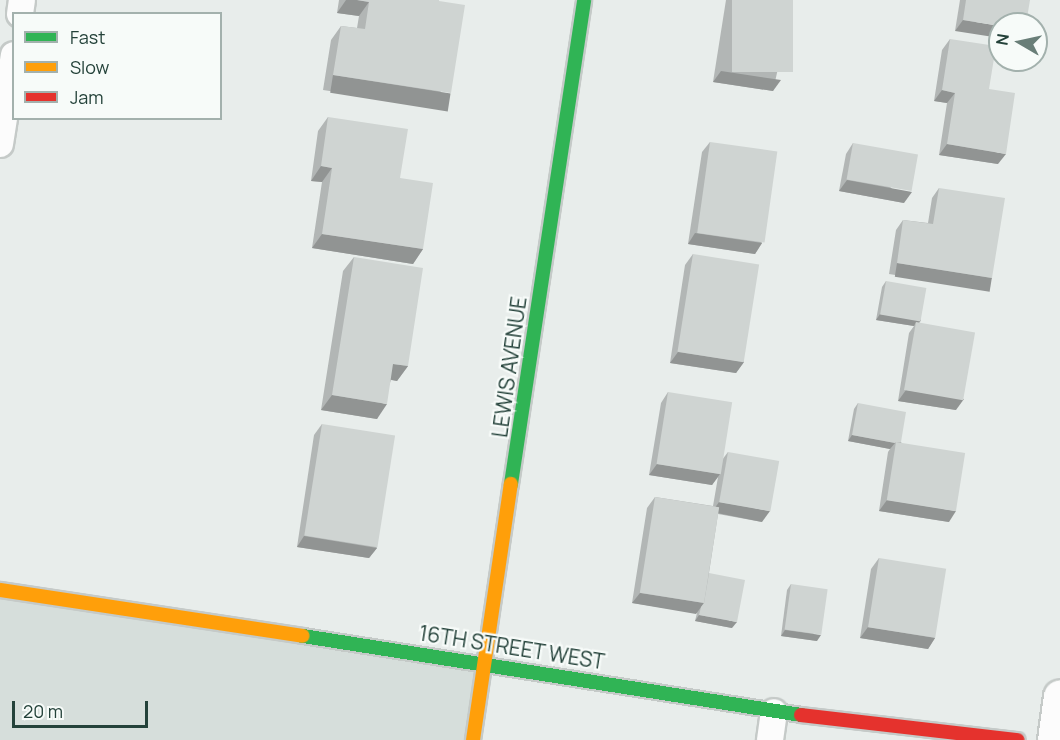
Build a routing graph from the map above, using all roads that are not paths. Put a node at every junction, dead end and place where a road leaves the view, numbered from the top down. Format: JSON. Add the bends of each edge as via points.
{"nodes":[{"id":1,"x":584,"y":0,"type":"edge"},
{"id":2,"x":12,"y":68,"type":"edge"},
{"id":3,"x":0,"y":144,"type":"edge"},
{"id":4,"x":0,"y":590,"type":"edge"},
{"id":5,"x":486,"y":663,"type":"junction"},
{"id":6,"x":1060,"y":696,"type":"edge"},
{"id":7,"x":774,"y":712,"type":"junction"},
{"id":8,"x":473,"y":740,"type":"edge"},
{"id":9,"x":770,"y":740,"type":"edge"},
{"id":10,"x":1018,"y":740,"type":"edge"},
{"id":11,"x":1054,"y":740,"type":"edge"}],
"edges":[{"from":1,"to":5,"type":"street","name":"LEWIS AVENUE"},
{"from":2,"to":3,"type":"lane"},
{"from":4,"to":5,"type":"street","name":"16TH STREET WEST"},
{"from":5,"to":7,"type":"street","name":"16TH STREET WEST"},
{"from":5,"to":8,"type":"street","name":"LEWIS AVENUE"},
{"from":6,"to":11,"type":"street"},
{"from":7,"to":9,"type":"lane"},
{"from":7,"to":10,"type":"street","name":"16TH STREET WEST"}]}
